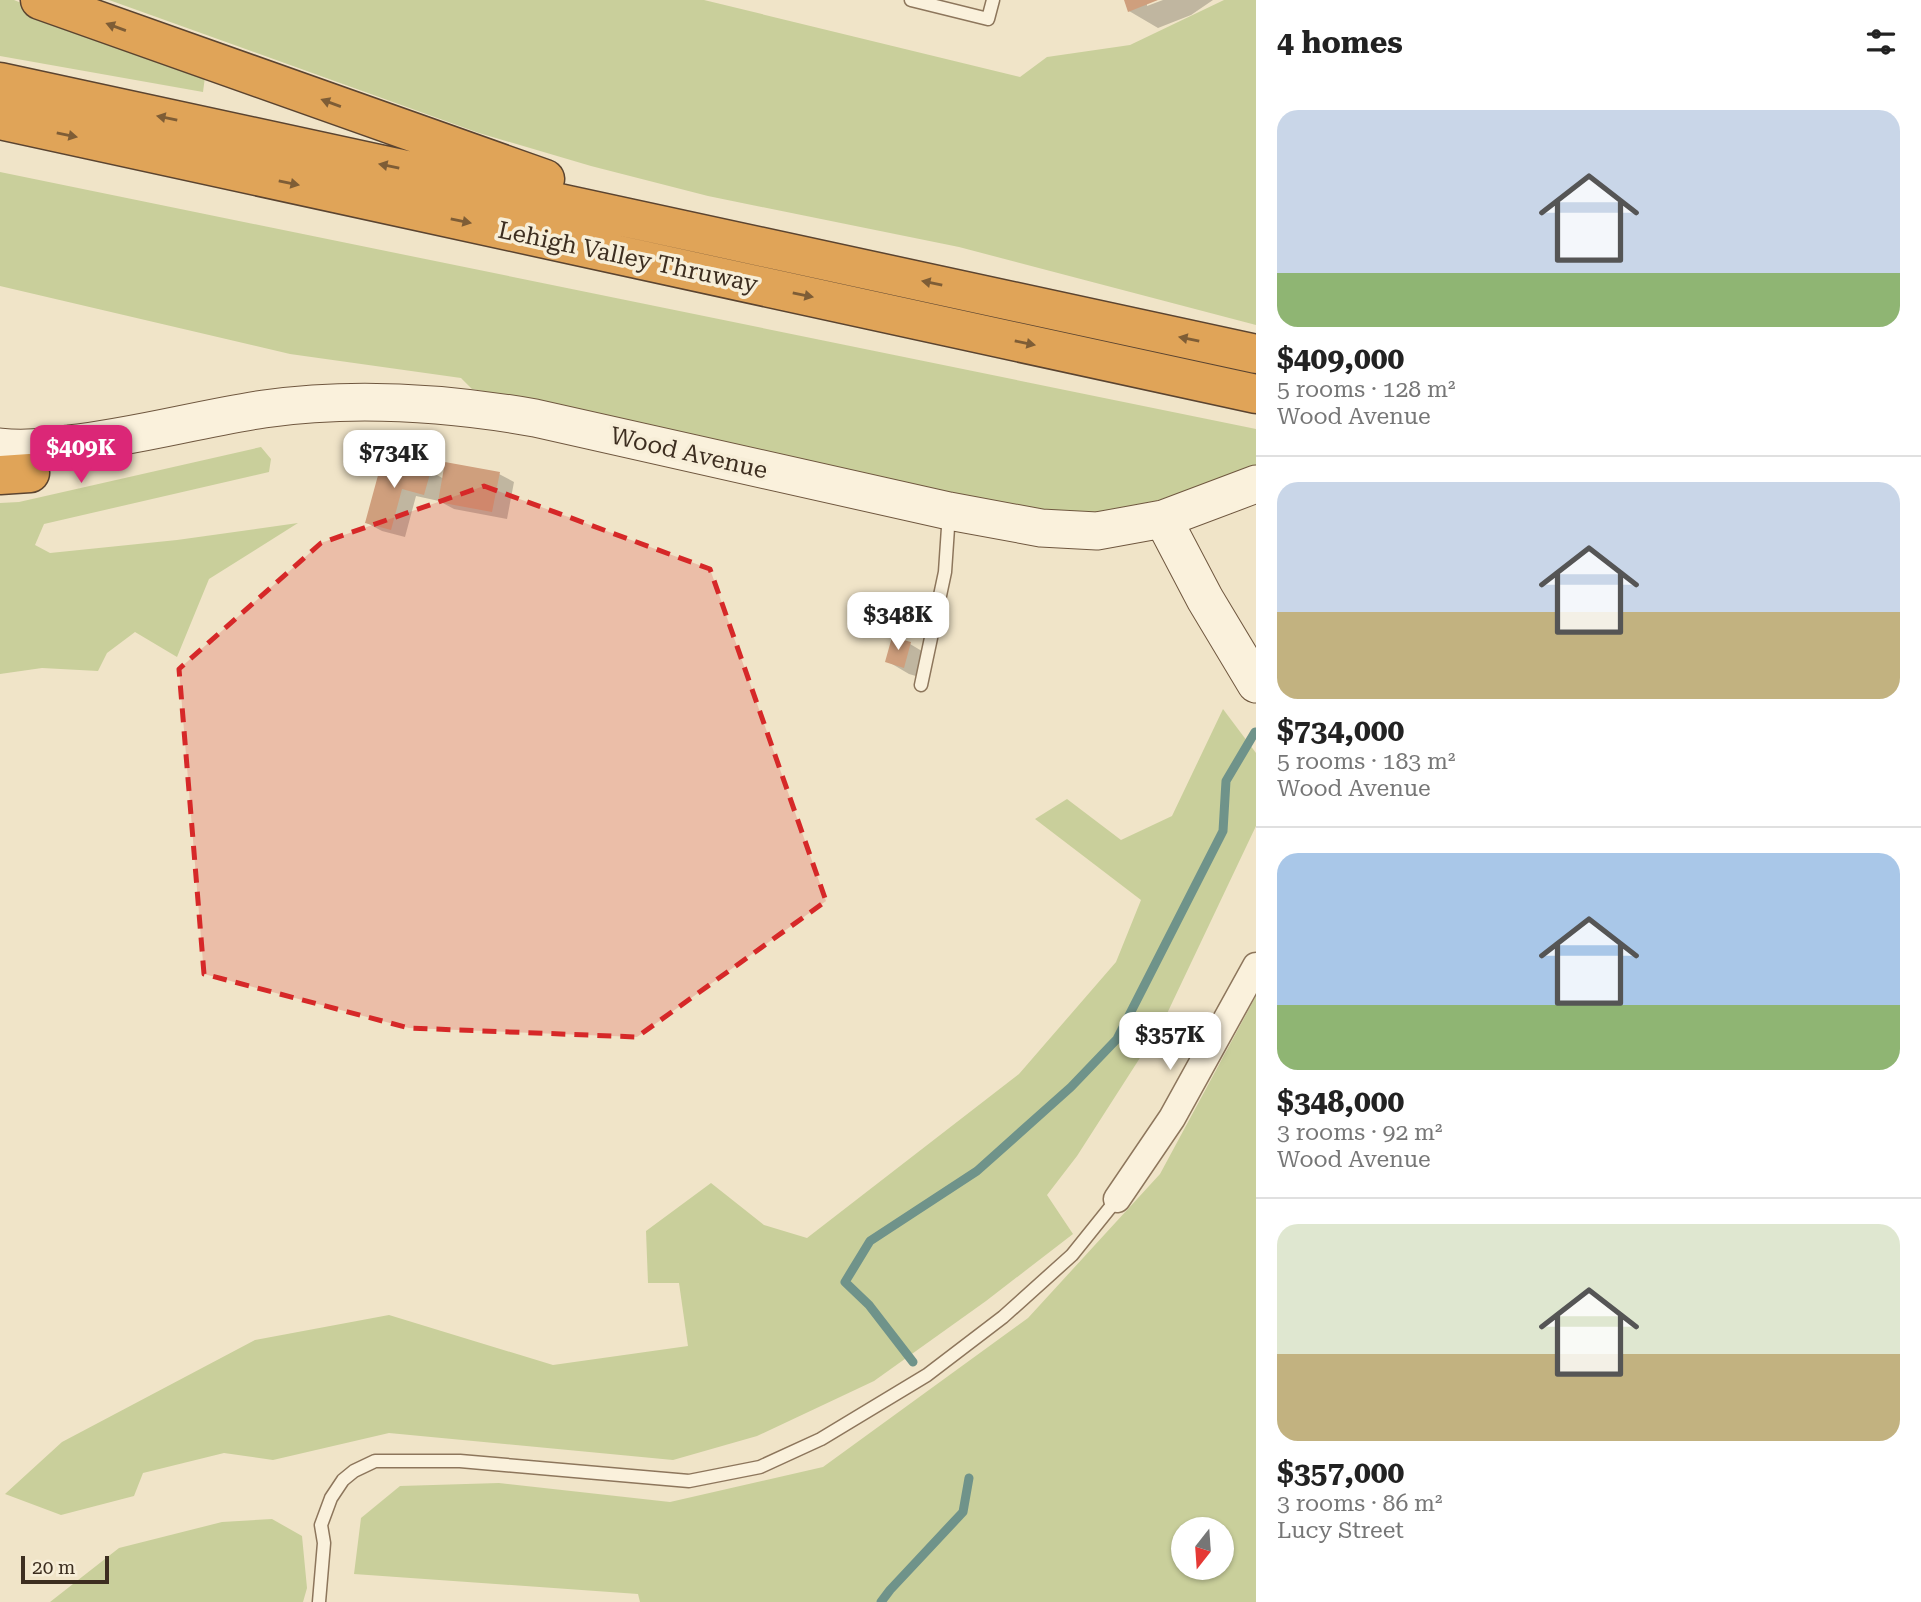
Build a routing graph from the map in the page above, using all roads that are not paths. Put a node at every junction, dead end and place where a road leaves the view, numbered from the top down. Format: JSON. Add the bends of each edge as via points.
{"nodes":[{"id":1,"x":40,"y":0,"type":"edge"},
{"id":2,"x":911,"y":0,"type":"edge"},
{"id":3,"x":993,"y":0,"type":"edge"},
{"id":4,"x":0,"y":82,"type":"edge"},
{"id":5,"x":0,"y":120,"type":"edge"},
{"id":6,"x":695,"y":233,"type":"junction"},
{"id":7,"x":1256,"y":354,"type":"edge"},
{"id":8,"x":1256,"y":394,"type":"edge"},
{"id":9,"x":116,"y":439,"type":"junction"},
{"id":10,"x":0,"y":447,"type":"edge"},
{"id":11,"x":10,"y":473,"type":"edge"},
{"id":12,"x":1256,"y":484,"type":"edge"},
{"id":13,"x":949,"y":511,"type":"junction"},
{"id":14,"x":1163,"y":519,"type":"junction"},
{"id":15,"x":1256,"y":684,"type":"edge"},
{"id":16,"x":921,"y":685,"type":"dead end"},
{"id":17,"x":1256,"y":965,"type":"edge"},
{"id":18,"x":1117,"y":1199,"type":"joint"},
{"id":19,"x":319,"y":1602,"type":"edge"}],
"edges":[{"from":6,"to":1,"type":"highway","one_way":true},
{"from":2,"to":3,"type":"lane","via":[[988,19]]},
{"from":6,"to":4,"type":"highway","name":"Lehigh Valley Thruway","one_way":true},
{"from":5,"to":8,"type":"highway","name":"Lehigh Valley Thruway","one_way":true},
{"from":7,"to":6,"type":"highway","name":"Lehigh Valley Thruway","one_way":true},
{"from":9,"to":10,"type":"main road","name":"Wood Avenue","via":[[28,449]]},
{"from":9,"to":11,"type":"main road","name":"Wood Avenue","via":[[41,470]]},
{"from":9,"to":13,"type":"main road","name":"Wood Avenue","via":[[264,409],[346,401],[429,403],[535,418]]},
{"from":12,"to":14,"type":"main road","name":"Wood Avenue"},
{"from":13,"to":14,"type":"main road","name":"Wood Avenue","via":[[1041,528],[1097,531]]},
{"from":13,"to":16,"type":"lane","via":[[945,572]]},
{"from":14,"to":15,"type":"main road"},
{"from":17,"to":18,"type":"street","via":[[1172,1118]]},
{"from":18,"to":19,"type":"lane","via":[[1072,1255],[982,1334],[927,1375],[821,1439],[760,1467],[689,1481],[460,1461],[375,1461],[354,1471],[331,1498],[321,1525]]}]}
